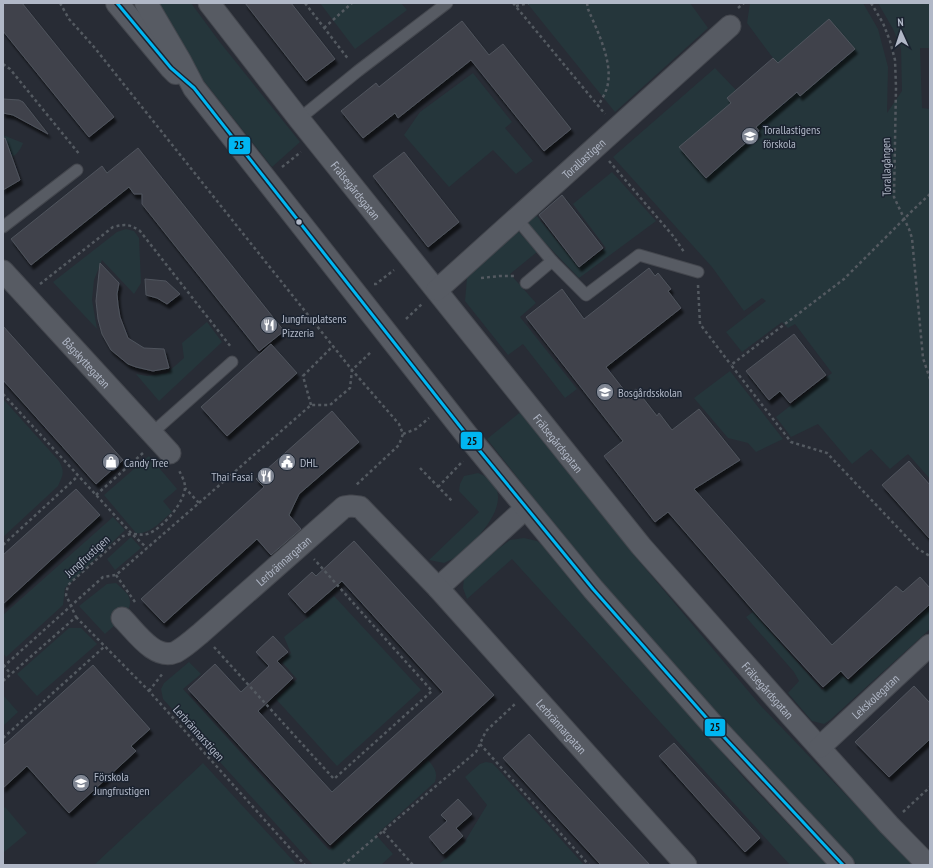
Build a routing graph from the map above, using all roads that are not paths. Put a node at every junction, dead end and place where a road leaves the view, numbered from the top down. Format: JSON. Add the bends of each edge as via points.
{"nodes":[{"id":1,"x":117,"y":3,"type":"edge"},
{"id":2,"x":129,"y":3,"type":"edge"},
{"id":3,"x":146,"y":3,"type":"edge"},
{"id":4,"x":209,"y":3,"type":"edge"},
{"id":5,"x":447,"y":3,"type":"edge"},
{"id":6,"x":730,"y":26,"type":"dead end"},
{"id":7,"x":194,"y":88,"type":"junction"},
{"id":8,"x":299,"y":119,"type":"junction"},
{"id":9,"x":77,"y":170,"type":"road end"},
{"id":10,"x":517,"y":219,"type":"junction"},
{"id":11,"x":3,"y":227,"type":"edge"},
{"id":12,"x":552,"y":261,"type":"junction"},
{"id":13,"x":3,"y":271,"type":"edge"},
{"id":14,"x":698,"y":272,"type":"dead end"},
{"id":15,"x":526,"y":283,"type":"road end"},
{"id":16,"x":437,"y":290,"type":"junction"},
{"id":17,"x":232,"y":362,"type":"road end"},
{"id":18,"x":160,"y":442,"type":"joint"},
{"id":19,"x":526,"y":508,"type":"junction"},
{"id":20,"x":438,"y":588,"type":"junction"},
{"id":21,"x":122,"y":618,"type":"dead end"},
{"id":22,"x":930,"y":645,"type":"edge"},
{"id":23,"x":820,"y":747,"type":"junction"},
{"id":24,"x":686,"y":865,"type":"edge"},
{"id":25,"x":843,"y":865,"type":"edge"},
{"id":26,"x":928,"y":865,"type":"edge"}],
"edges":[{"from":1,"to":7,"type":"street","via":[[171,68]]},
{"from":2,"to":7,"type":"lane"},
{"from":3,"to":7,"type":"street"},
{"from":4,"to":8,"type":"street","name":"Frälsegårdsgatan"},
{"from":5,"to":8,"type":"lane"},
{"from":6,"to":10,"type":"street","name":"Torallastigen"},
{"from":7,"to":19,"type":"street"},
{"from":8,"to":16,"type":"street","name":"Frälsegårdsgatan"},
{"from":9,"to":11,"type":"lane"},
{"from":10,"to":12,"type":"lane"},
{"from":10,"to":16,"type":"street","name":"Torallastigen"},
{"from":12,"to":14,"type":"lane","via":[[586,296],[639,255]]},
{"from":12,"to":15,"type":"lane"},
{"from":13,"to":18,"type":"street","name":"Bågskyttegatan"},
{"from":16,"to":23,"type":"street","name":"Frälsegårdsgatan","via":[[641,546]]},
{"from":17,"to":18,"type":"lane"},
{"from":19,"to":20,"type":"street"},
{"from":19,"to":25,"type":"street","via":[[593,589],[711,723]]},
{"from":20,"to":21,"type":"street","name":"Lerbrännargatan","via":[[360,507],[351,506],[344,507],[202,633],[178,651],[160,654],[153,650]]},
{"from":20,"to":24,"type":"street","name":"Lerbrännargatan"},
{"from":22,"to":23,"type":"street","name":"Lekskolegatan"},
{"from":23,"to":26,"type":"street","name":"Frälsegårdsgatan"}]}
